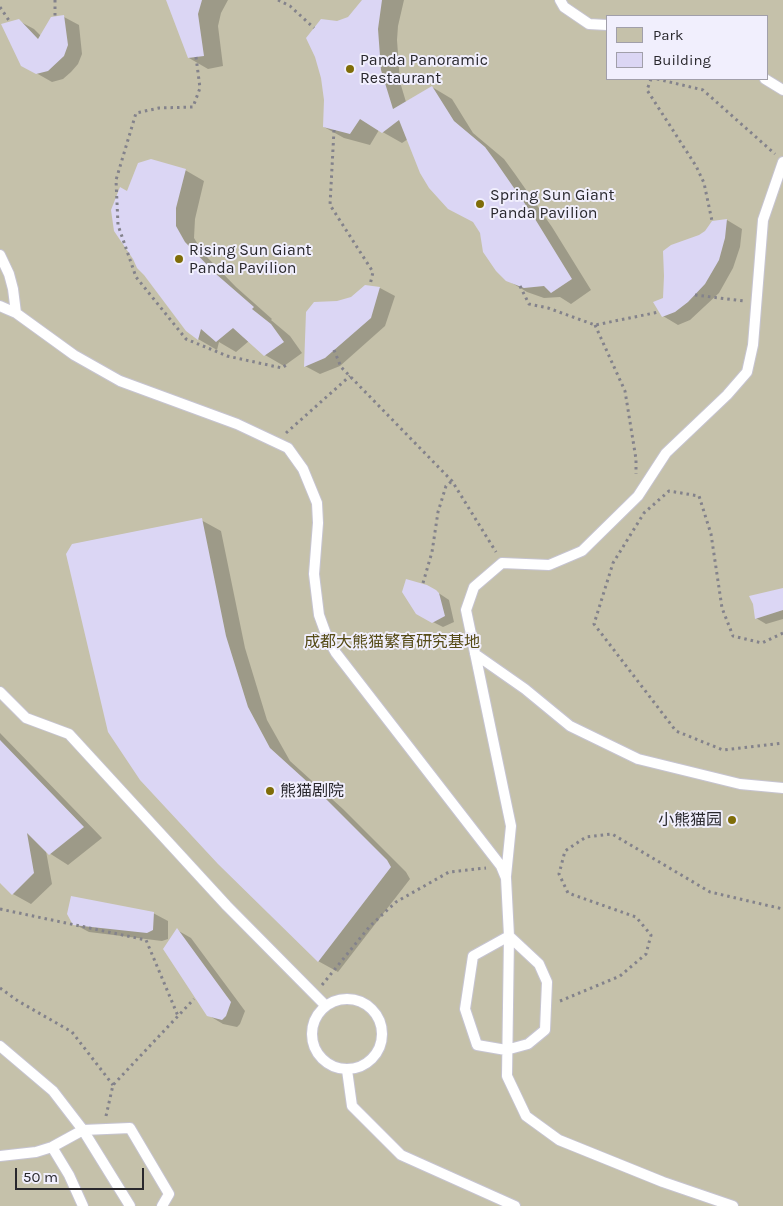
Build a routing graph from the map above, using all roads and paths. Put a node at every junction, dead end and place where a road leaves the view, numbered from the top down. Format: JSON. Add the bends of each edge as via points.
{"nodes":[{"id":1,"x":55,"y":0,"type":"edge"},
{"id":2,"x":278,"y":0,"type":"edge"},
{"id":3,"x":560,"y":0,"type":"edge"},
{"id":4,"x":0,"y":7,"type":"edge"},
{"id":5,"x":55,"y":16,"type":"dead end"},
{"id":6,"x":10,"y":22,"type":"dead end"},
{"id":7,"x":606,"y":25,"type":"edge"},
{"id":8,"x":314,"y":28,"type":"dead end"},
{"id":9,"x":196,"y":57,"type":"dead end"},
{"id":10,"x":651,"y":80,"type":"edge"},
{"id":11,"x":661,"y":80,"type":"edge"},
{"id":12,"x":767,"y":80,"type":"edge"},
{"id":13,"x":783,"y":90,"type":"edge"},
{"id":14,"x":334,"y":130,"type":"dead end"},
{"id":15,"x":779,"y":159,"type":"edge"},
{"id":16,"x":712,"y":221,"type":"dead end"},
{"id":17,"x":0,"y":255,"type":"edge"},
{"id":18,"x":370,"y":285,"type":"dead end"},
{"id":19,"x":520,"y":286,"type":"dead end"},
{"id":20,"x":695,"y":295,"type":"dead end"},
{"id":21,"x":757,"y":302,"type":"junction"},
{"id":22,"x":0,"y":306,"type":"edge"},
{"id":23,"x":659,"y":312,"type":"dead end"},
{"id":24,"x":16,"y":313,"type":"junction"},
{"id":25,"x":595,"y":325,"type":"junction"},
{"id":26,"x":334,"y":350,"type":"dead end"},
{"id":27,"x":289,"y":363,"type":"dead end"},
{"id":28,"x":350,"y":376,"type":"junction"},
{"id":29,"x":276,"y":442,"type":"junction"},
{"id":30,"x":636,"y":479,"type":"dead end"},
{"id":31,"x":452,"y":481,"type":"junction"},
{"id":32,"x":502,"y":563,"type":"junction"},
{"id":33,"x":423,"y":584,"type":"dead end"},
{"id":34,"x":783,"y":632,"type":"edge"},
{"id":35,"x":475,"y":654,"type":"junction"},
{"id":36,"x":0,"y":692,"type":"edge"},
{"id":37,"x":783,"y":744,"type":"edge"},
{"id":38,"x":783,"y":788,"type":"edge"},
{"id":39,"x":501,"y":866,"type":"junction"},
{"id":40,"x":506,"y":878,"type":"junction"},
{"id":41,"x":0,"y":909,"type":"edge"},
{"id":42,"x":783,"y":909,"type":"edge"},
{"id":43,"x":509,"y":936,"type":"junction"},
{"id":44,"x":0,"y":988,"type":"edge"},
{"id":45,"x":315,"y":994,"type":"junction"},
{"id":46,"x":194,"y":999,"type":"dead end"},
{"id":47,"x":326,"y":1006,"type":"junction"},
{"id":48,"x":546,"y":1008,"type":"junction"},
{"id":49,"x":178,"y":1016,"type":"junction"},
{"id":50,"x":0,"y":1046,"type":"edge"},
{"id":51,"x":506,"y":1050,"type":"junction"},
{"id":52,"x":347,"y":1070,"type":"junction"},
{"id":53,"x":113,"y":1085,"type":"junction"},
{"id":54,"x":103,"y":1129,"type":"junction"},
{"id":55,"x":83,"y":1130,"type":"junction"},
{"id":56,"x":52,"y":1147,"type":"junction"},
{"id":57,"x":0,"y":1156,"type":"edge"},
{"id":58,"x":83,"y":1206,"type":"edge"},
{"id":59,"x":130,"y":1206,"type":"edge"},
{"id":60,"x":162,"y":1206,"type":"edge"},
{"id":61,"x":515,"y":1206,"type":"edge"},
{"id":62,"x":734,"y":1206,"type":"edge"}],
"edges":[{"from":1,"to":5,"type":"path"},
{"from":2,"to":8,"type":"path","via":[[290,6]]},
{"from":3,"to":7,"type":"lane","via":[[564,7],[589,24]]},
{"from":4,"to":6,"type":"path"},
{"from":9,"to":27,"type":"path","via":[[200,88],[193,106],[136,113],[116,180],[118,225],[136,277],[186,339],[227,356],[282,368]]},
{"from":10,"to":16,"type":"path","via":[[647,90],[704,183]]},
{"from":11,"to":15,"type":"path","via":[[703,90]]},
{"from":12,"to":13,"type":"lane"},
{"from":14,"to":18,"type":"path","via":[[330,205],[373,272]]},
{"from":15,"to":21,"type":"lane","via":[[763,220]]},
{"from":17,"to":24,"type":"lane","via":[[11,282]]},
{"from":19,"to":25,"type":"path","via":[[529,304]]},
{"from":20,"to":21,"type":"path"},
{"from":21,"to":32,"type":"lane","via":[[747,372],[728,395],[666,453],[638,496],[582,551],[549,565]]},
{"from":22,"to":24,"type":"lane"},
{"from":23,"to":25,"type":"path"},
{"from":24,"to":29,"type":"lane","via":[[74,355],[120,382],[238,424]]},
{"from":25,"to":30,"type":"path","via":[[625,391]]},
{"from":26,"to":28,"type":"path","via":[[341,367]]},
{"from":28,"to":29,"type":"path"},
{"from":28,"to":31,"type":"path"},
{"from":29,"to":39,"type":"lane","via":[[288,448],[303,469],[317,503],[315,582],[319,615],[327,637],[336,653]]},
{"from":31,"to":32,"type":"path"},
{"from":31,"to":33,"type":"path","via":[[446,486],[438,512]]},
{"from":32,"to":35,"type":"lane","via":[[474,587],[466,610]]},
{"from":34,"to":37,"type":"path","via":[[762,643],[733,636],[722,608],[711,534],[699,496],[669,490],[644,513],[613,563],[594,624],[676,731],[723,750]]},
{"from":35,"to":38,"type":"lane","via":[[570,726],[638,759],[740,784]]},
{"from":35,"to":40,"type":"lane","via":[[511,826]]},
{"from":36,"to":45,"type":"lane","via":[[26,718],[70,734],[227,906]]},
{"from":39,"to":40,"type":"lane"},
{"from":39,"to":45,"type":"path","via":[[449,872],[396,902],[370,926]]},
{"from":40,"to":43,"type":"lane"},
{"from":41,"to":49,"type":"path","via":[[146,940]]},
{"from":42,"to":48,"type":"path","via":[[710,892],[612,834],[586,837],[566,851],[559,874],[568,893],[636,917],[651,935],[646,954],[620,976]]},
{"from":43,"to":48,"type":"lane","via":[[539,964],[548,982]]},
{"from":43,"to":51,"type":"lane"},
{"from":43,"to":51,"type":"lane","via":[[473,956],[465,1009],[477,1045]]},
{"from":44,"to":53,"type":"path","via":[[72,1032]]},
{"from":45,"to":47,"type":"lane"},
{"from":46,"to":49,"type":"path"},
{"from":47,"to":52,"type":"lane","via":[[315,1019],[312,1043],[325,1063]]},
{"from":47,"to":52,"type":"lane","via":[[344,999],[356,1000],[370,1008],[380,1022],[382,1033],[376,1054],[358,1068]]},
{"from":48,"to":51,"type":"lane","via":[[544,1030],[528,1044]]},
{"from":49,"to":53,"type":"path"},
{"from":50,"to":55,"type":"lane","via":[[53,1091]]},
{"from":51,"to":62,"type":"lane","via":[[507,1076],[526,1116],[559,1140],[663,1182]]},
{"from":52,"to":61,"type":"lane","via":[[352,1106],[402,1155]]},
{"from":53,"to":54,"type":"path"},
{"from":54,"to":55,"type":"lane"},
{"from":54,"to":60,"type":"lane","via":[[130,1128],[169,1194]]},
{"from":55,"to":56,"type":"lane"},
{"from":55,"to":59,"type":"lane"},
{"from":56,"to":57,"type":"lane"},
{"from":56,"to":58,"type":"lane"}]}
